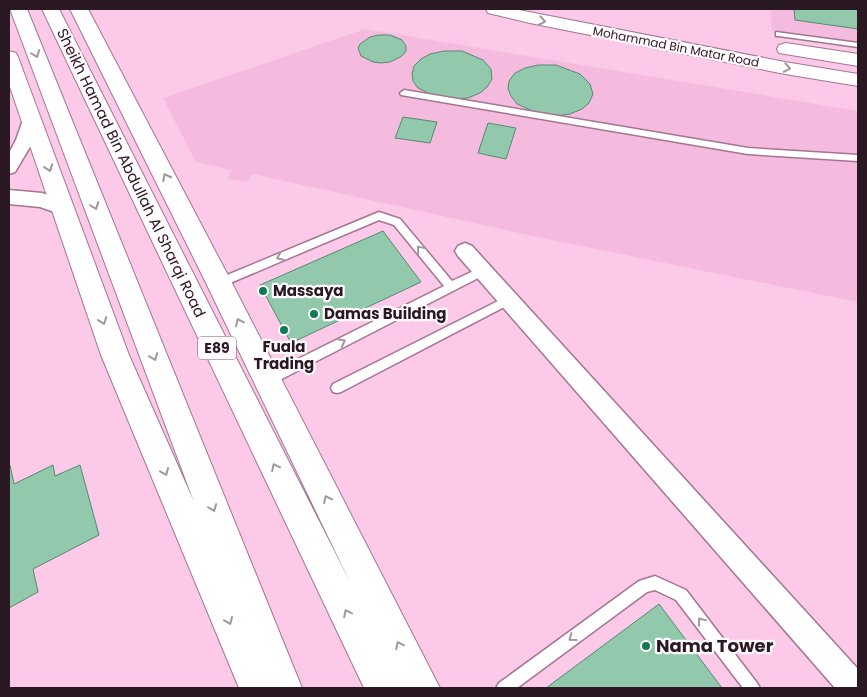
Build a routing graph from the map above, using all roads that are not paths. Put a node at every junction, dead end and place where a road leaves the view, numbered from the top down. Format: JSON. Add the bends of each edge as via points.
{"nodes":[{"id":1,"x":18,"y":9,"type":"edge"},
{"id":2,"x":50,"y":9,"type":"edge"},
{"id":3,"x":79,"y":9,"type":"edge"},
{"id":4,"x":494,"y":9,"type":"edge"},
{"id":5,"x":563,"y":9,"type":"edge"},
{"id":6,"x":689,"y":32,"type":"dead end"},
{"id":7,"x":773,"y":40,"type":"dead end"},
{"id":8,"x":9,"y":56,"type":"edge"},
{"id":9,"x":857,"y":56,"type":"edge"},
{"id":10,"x":858,"y":80,"type":"edge"},
{"id":11,"x":404,"y":93,"type":"dead end"},
{"id":12,"x":31,"y":118,"type":"junction"},
{"id":13,"x":858,"y":158,"type":"edge"},
{"id":14,"x":9,"y":168,"type":"edge"},
{"id":15,"x":9,"y":197,"type":"edge"},
{"id":16,"x":63,"y":208,"type":"junction"},
{"id":17,"x":466,"y":251,"type":"dead end"},
{"id":18,"x":482,"y":271,"type":"junction"},
{"id":19,"x":219,"y":283,"type":"junction"},
{"id":20,"x":451,"y":287,"type":"junction"},
{"id":21,"x":508,"y":300,"type":"junction"},
{"id":22,"x":268,"y":380,"type":"junction"},
{"id":23,"x":337,"y":388,"type":"dead end"},
{"id":24,"x":258,"y":688,"type":"edge"},
{"id":25,"x":283,"y":688,"type":"edge"},
{"id":26,"x":384,"y":688,"type":"edge"},
{"id":27,"x":421,"y":688,"type":"edge"},
{"id":28,"x":504,"y":688,"type":"edge"},
{"id":29,"x":752,"y":688,"type":"edge"},
{"id":30,"x":855,"y":688,"type":"edge"}],
"edges":[{"from":1,"to":25,"type":"main road","one_way":true},
{"from":26,"to":2,"type":"main road","name":"Sheikh Hamad Bin Abdullah Al Sharqi Road","number":"E89","one_way":true},
{"from":19,"to":3,"type":"main road","one_way":true},
{"from":4,"to":10,"type":"main road","name":"Mohammad Bin Matar Road","one_way":true},
{"from":5,"to":6,"type":"main road","name":"Mohammad Bin Matar Road"},
{"from":7,"to":9,"type":"main road","name":"Mohammad Bin Matar Road"},
{"from":8,"to":12,"type":"main road"},
{"from":11,"to":13,"type":"lane","via":[[748,151]]},
{"from":12,"to":14,"type":"street"},
{"from":12,"to":16,"type":"main road","one_way":true},
{"from":15,"to":16,"type":"street","via":[[42,200]]},
{"from":16,"to":24,"type":"main road","one_way":true,"via":[[115,355]]},
{"from":17,"to":18,"type":"street"},
{"from":18,"to":20,"type":"lane"},
{"from":18,"to":21,"type":"street"},
{"from":20,"to":19,"type":"lane","one_way":true,"via":[[398,222],[379,216]]},
{"from":22,"to":19,"type":"main road","one_way":true},
{"from":22,"to":20,"type":"lane","one_way":true},
{"from":21,"to":23,"type":"lane"},
{"from":21,"to":30,"type":"street"},
{"from":27,"to":22,"type":"main road","one_way":true},
{"from":29,"to":28,"type":"lane","one_way":true,"via":[[682,594],[655,583],[644,586]]}]}
